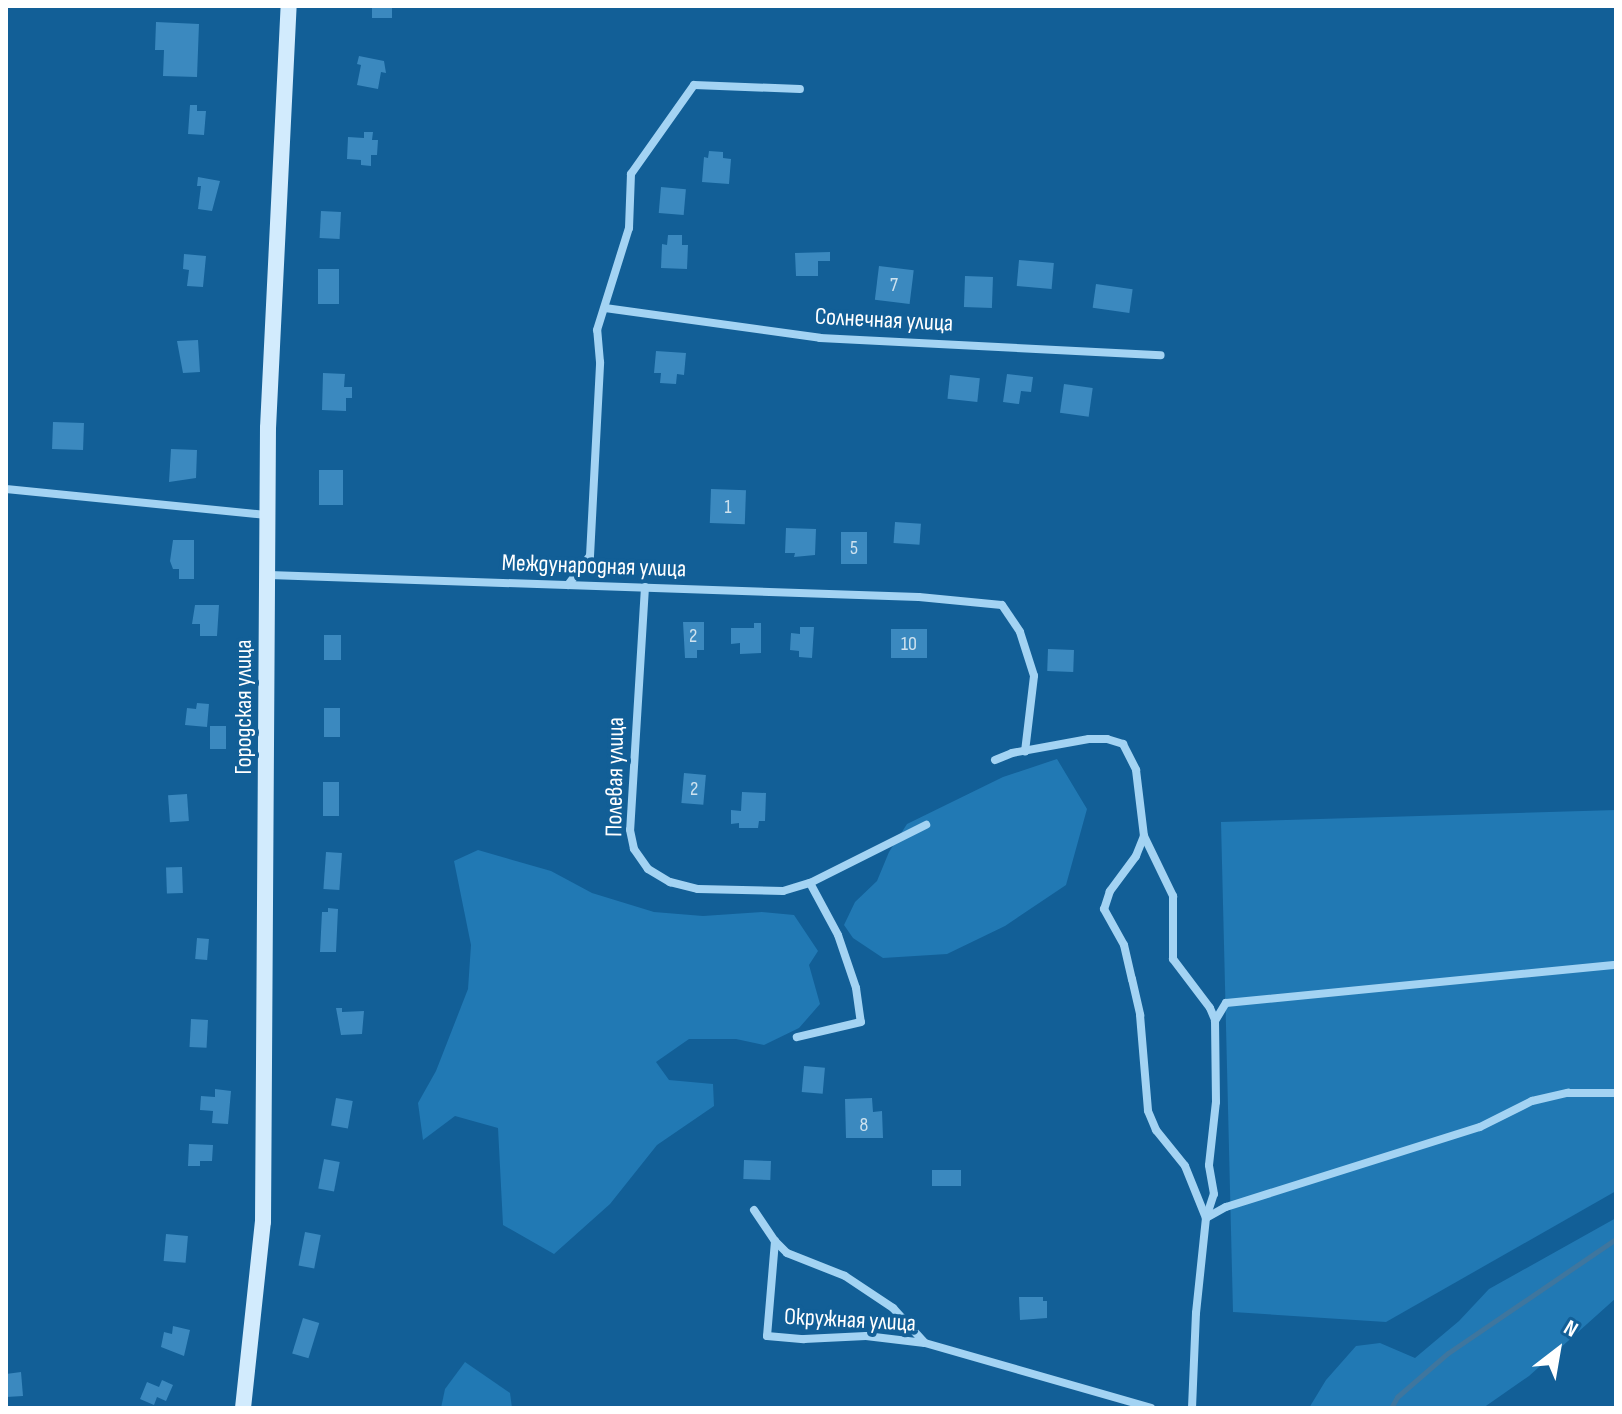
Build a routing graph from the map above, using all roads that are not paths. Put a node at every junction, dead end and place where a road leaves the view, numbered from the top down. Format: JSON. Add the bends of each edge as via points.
{"nodes":[{"id":1,"x":289,"y":6,"type":"edge"},
{"id":2,"x":800,"y":89,"type":"dead end"},
{"id":3,"x":605,"y":308,"type":"junction"},
{"id":4,"x":1161,"y":355,"type":"dead end"},
{"id":5,"x":6,"y":489,"type":"edge"},
{"id":6,"x":268,"y":515,"type":"junction"},
{"id":7,"x":269,"y":575,"type":"junction"},
{"id":8,"x":568,"y":585,"type":"junction"},
{"id":9,"x":645,"y":587,"type":"junction"},
{"id":10,"x":1025,"y":751,"type":"junction"},
{"id":11,"x":995,"y":760,"type":"dead end"},
{"id":12,"x":926,"y":825,"type":"dead end"},
{"id":13,"x":1144,"y":836,"type":"junction"},
{"id":14,"x":810,"y":883,"type":"junction"},
{"id":15,"x":1616,"y":965,"type":"edge"},
{"id":16,"x":1215,"y":1021,"type":"junction"},
{"id":17,"x":797,"y":1037,"type":"dead end"},
{"id":18,"x":1616,"y":1093,"type":"edge"},
{"id":19,"x":754,"y":1210,"type":"dead end"},
{"id":20,"x":1206,"y":1218,"type":"junction"},
{"id":21,"x":775,"y":1241,"type":"junction"},
{"id":22,"x":925,"y":1343,"type":"junction"},
{"id":23,"x":243,"y":1408,"type":"edge"},
{"id":24,"x":1151,"y":1408,"type":"edge"},
{"id":25,"x":1192,"y":1408,"type":"edge"}],
"edges":[{"from":1,"to":6,"type":"main road","name":"Городская улица"},
{"from":2,"to":3,"type":"street","via":[[694,85],[631,174],[629,228]]},
{"from":3,"to":4,"type":"street","name":"Солнечная улица","via":[[820,338]]},
{"from":3,"to":8,"type":"street","via":[[597,330],[590,556]]},
{"from":5,"to":6,"type":"street"},
{"from":6,"to":7,"type":"main road","name":"Городская улица"},
{"from":7,"to":8,"type":"street","name":"Международная улица"},
{"from":7,"to":23,"type":"main road","name":"Городская улица","via":[[263,1222]]},
{"from":8,"to":9,"type":"street","name":"Международная улица"},
{"from":9,"to":10,"type":"street","name":"Международная улица","via":[[1002,605],[1031,657],[1034,676]]},
{"from":9,"to":14,"type":"street","name":"Полевая улица","via":[[630,830],[634,849],[648,869],[698,889],[783,891]]},
{"from":10,"to":11,"type":"street"},
{"from":10,"to":13,"type":"street","via":[[1089,739],[1123,744],[1136,770]]},
{"from":12,"to":14,"type":"street","name":"Полевая улица"},
{"from":13,"to":16,"type":"street","via":[[1173,896],[1173,959]]},
{"from":13,"to":20,"type":"street","via":[[1104,909],[1124,945],[1140,1015],[1148,1111],[1185,1166]]},
{"from":14,"to":17,"type":"street","via":[[838,935],[861,1022]]},
{"from":15,"to":16,"type":"street","via":[[1226,1003]]},
{"from":16,"to":20,"type":"street","via":[[1216,1102],[1209,1165],[1214,1194]]},
{"from":18,"to":20,"type":"street","via":[[1568,1093],[1532,1101],[1480,1127],[1226,1207]]},
{"from":19,"to":21,"type":"street"},
{"from":20,"to":25,"type":"street"},
{"from":21,"to":22,"type":"street","via":[[787,1253],[845,1276],[893,1308]]},
{"from":21,"to":22,"type":"street","name":"Окружная улица","via":[[767,1336],[866,1336]]},
{"from":22,"to":24,"type":"street","name":"Окружная улица"}]}
